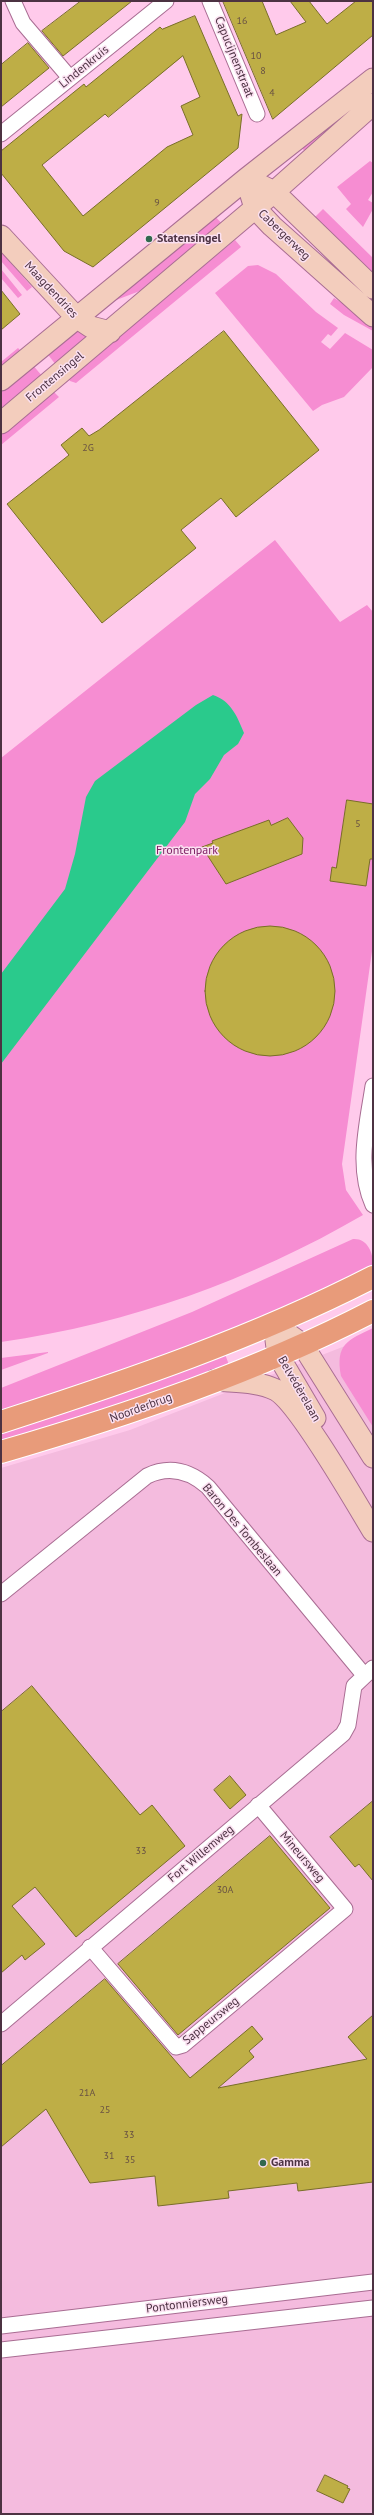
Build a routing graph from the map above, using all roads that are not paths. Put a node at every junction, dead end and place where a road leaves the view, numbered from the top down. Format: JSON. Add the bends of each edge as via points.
{"nodes":[{"id":1,"x":13,"y":1,"type":"edge"},
{"id":2,"x":166,"y":1,"type":"edge"},
{"id":3,"x":210,"y":1,"type":"edge"},
{"id":4,"x":70,"y":78,"type":"junction"},
{"id":5,"x":373,"y":78,"type":"edge"},
{"id":6,"x":373,"y":104,"type":"edge"},
{"id":7,"x":257,"y":114,"type":"dead end"},
{"id":8,"x":1,"y":134,"type":"edge"},
{"id":9,"x":246,"y":179,"type":"junction"},
{"id":10,"x":274,"y":192,"type":"junction"},
{"id":11,"x":255,"y":208,"type":"junction"},
{"id":12,"x":1,"y":236,"type":"edge"},
{"id":13,"x":373,"y":288,"type":"edge"},
{"id":14,"x":373,"y":316,"type":"edge"},
{"id":15,"x":76,"y":317,"type":"junction"},
{"id":16,"x":110,"y":332,"type":"junction"},
{"id":17,"x":1,"y":380,"type":"edge"},
{"id":18,"x":1,"y":423,"type":"edge"},
{"id":19,"x":373,"y":1086,"type":"edge"},
{"id":20,"x":373,"y":1205,"type":"edge"},
{"id":21,"x":373,"y":1277,"type":"edge"},
{"id":22,"x":373,"y":1310,"type":"edge"},
{"id":23,"x":274,"y":1325,"type":"junction"},
{"id":24,"x":302,"y":1344,"type":"junction"},
{"id":25,"x":278,"y":1355,"type":"junction"},
{"id":26,"x":216,"y":1380,"type":"junction"},
{"id":27,"x":1,"y":1422,"type":"edge"},
{"id":28,"x":1,"y":1452,"type":"edge"},
{"id":29,"x":373,"y":1457,"type":"edge"},
{"id":30,"x":373,"y":1510,"type":"edge"},
{"id":31,"x":373,"y":1531,"type":"edge"},
{"id":32,"x":1,"y":1594,"type":"edge"},
{"id":33,"x":368,"y":1672,"type":"edge"},
{"id":34,"x":258,"y":1805,"type":"junction"},
{"id":35,"x":345,"y":1909,"type":"joint"},
{"id":36,"x":90,"y":1948,"type":"junction"},
{"id":37,"x":1,"y":2024,"type":"edge"},
{"id":38,"x":373,"y":2282,"type":"edge"},
{"id":39,"x":373,"y":2308,"type":"edge"},
{"id":40,"x":1,"y":2326,"type":"edge"},
{"id":41,"x":1,"y":2350,"type":"edge"}],
"edges":[{"from":1,"to":4,"type":"street","via":[[23,23]]},
{"from":2,"to":4,"type":"street","name":"Lindenkruis"},
{"from":3,"to":7,"type":"street","name":"Capucijnenstraat"},
{"from":4,"to":8,"type":"street","name":"Lindenkruis"},
{"from":5,"to":9,"type":"main road"},
{"from":6,"to":10,"type":"main road"},
{"from":9,"to":10,"type":"main road","name":"Cabergerweg"},
{"from":9,"to":11,"type":"main road","name":"Cabergerweg"},
{"from":9,"to":15,"type":"main road"},
{"from":10,"to":11,"type":"main road"},
{"from":10,"to":13,"type":"main road","name":"Cabergerweg"},
{"from":11,"to":14,"type":"main road","name":"Cabergerweg"},
{"from":11,"to":16,"type":"main road"},
{"from":12,"to":15,"type":"main road","name":"Maagdendries"},
{"from":15,"to":16,"type":"main road","name":"Maagdendries","via":[[91,327]]},
{"from":15,"to":17,"type":"main road"},
{"from":16,"to":18,"type":"main road","name":"Frontensingel"},
{"from":19,"to":20,"type":"street","via":[[363,1164],[364,1179]]},
{"from":21,"to":23,"type":"main road"},
{"from":22,"to":24,"type":"main road","name":"Noorderbrug"},
{"from":23,"to":24,"type":"main road","name":"Belvédèrelaan"},
{"from":23,"to":25,"type":"main road","name":"Belvédèrelaan"},
{"from":23,"to":27,"type":"main road","via":[[200,1354]]},
{"from":24,"to":25,"type":"main road","name":"Noorderbrug"},
{"from":24,"to":29,"type":"main road","name":"Belvédèrelaan"},
{"from":25,"to":26,"type":"main road","name":"Noorderbrug"},
{"from":25,"to":30,"type":"main road","name":"Belvédèrelaan"},
{"from":26,"to":28,"type":"main road","name":"Noorderbrug","via":[[84,1428]]},
{"from":26,"to":31,"type":"main road","via":[[270,1388],[284,1397],[309,1430]]},
{"from":32,"to":33,"type":"street","name":"Baron Des Tombeslaan","via":[[147,1476],[166,1470],[179,1470],[190,1474],[208,1487]]},
{"from":33,"to":34,"type":"street","name":"Fort Willemweg","via":[[354,1686],[348,1725],[343,1734]]},
{"from":34,"to":35,"type":"street","name":"Mineursweg"},
{"from":34,"to":36,"type":"street","name":"Fort Willemweg"},
{"from":35,"to":36,"type":"street","name":"Sappeursweg","via":[[183,2045],[176,2047]]},
{"from":36,"to":37,"type":"street","name":"Fort Willemweg"},
{"from":38,"to":40,"type":"street","name":"Pontonniersweg"},
{"from":39,"to":41,"type":"street","name":"Pontonniersweg"}]}
